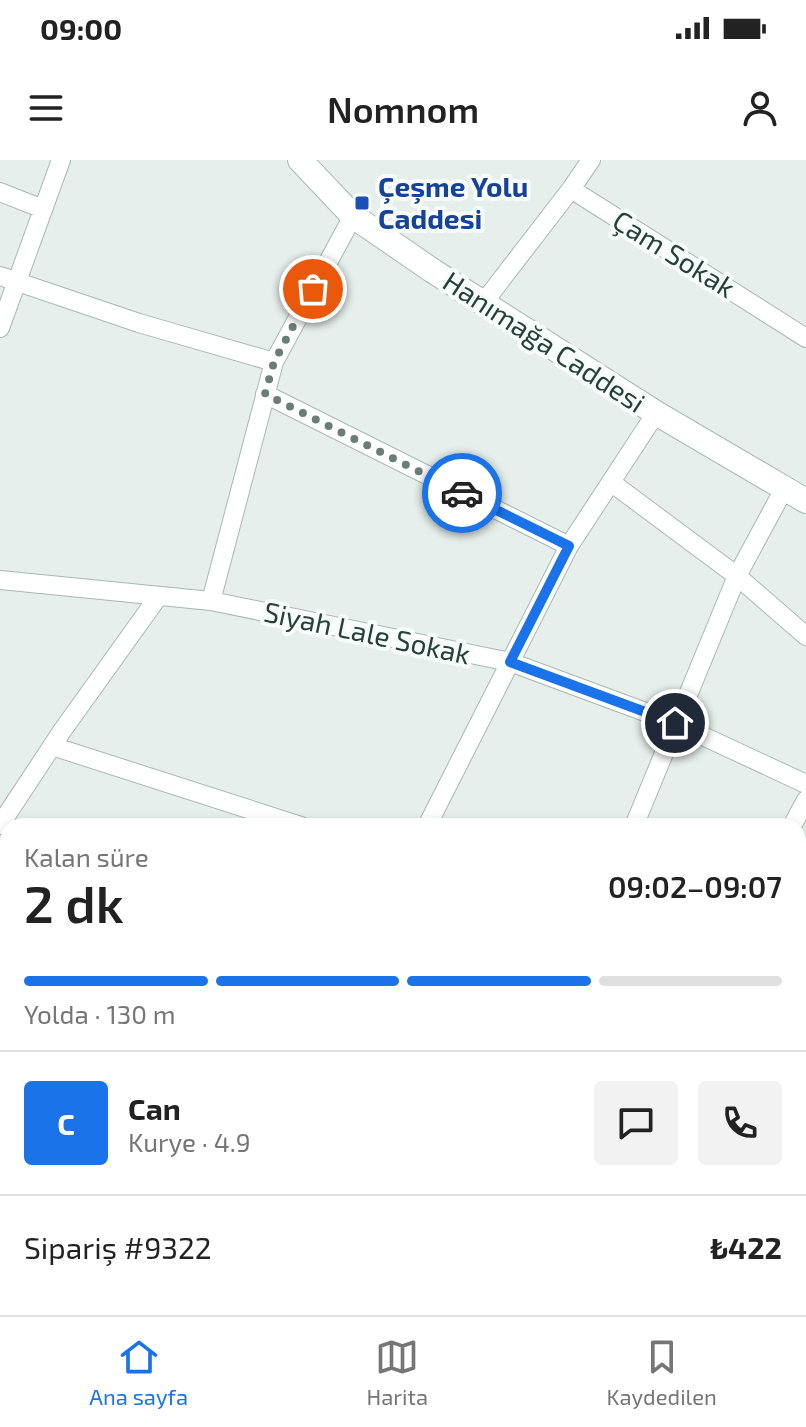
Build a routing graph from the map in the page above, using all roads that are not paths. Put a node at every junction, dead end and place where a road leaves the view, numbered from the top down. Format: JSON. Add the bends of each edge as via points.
{"nodes":[{"id":1,"x":61,"y":160,"type":"edge"},
{"id":2,"x":300,"y":160,"type":"edge"},
{"id":3,"x":591,"y":160,"type":"edge"},
{"id":4,"x":571,"y":189,"type":"junction"},
{"id":5,"x":0,"y":192,"type":"edge"},
{"id":6,"x":43,"y":209,"type":"junction"},
{"id":7,"x":353,"y":216,"type":"junction"},
{"id":8,"x":8,"y":279,"type":"edge"},
{"id":9,"x":484,"y":302,"type":"junction"},
{"id":10,"x":0,"y":328,"type":"edge"},
{"id":11,"x":806,"y":338,"type":"edge"},
{"id":12,"x":274,"y":362,"type":"junction"},
{"id":13,"x":265,"y":394,"type":"junction"},
{"id":14,"x":656,"y":413,"type":"junction"},
{"id":15,"x":612,"y":483,"type":"junction"},
{"id":16,"x":785,"y":487,"type":"junction"},
{"id":17,"x":806,"y":501,"type":"edge"},
{"id":18,"x":569,"y":546,"type":"junction"},
{"id":19,"x":737,"y":576,"type":"junction"},
{"id":20,"x":0,"y":580,"type":"edge"},
{"id":21,"x":158,"y":597,"type":"junction"},
{"id":22,"x":211,"y":601,"type":"junction"},
{"id":23,"x":806,"y":636,"type":"edge"},
{"id":24,"x":510,"y":662,"type":"junction"},
{"id":25,"x":675,"y":723,"type":"junction"},
{"id":26,"x":52,"y":746,"type":"junction"},
{"id":27,"x":806,"y":784,"type":"edge"},
{"id":28,"x":806,"y":800,"type":"edge"},
{"id":29,"x":5,"y":818,"type":"edge"},
{"id":30,"x":276,"y":818,"type":"edge"},
{"id":31,"x":431,"y":818,"type":"edge"},
{"id":32,"x":637,"y":818,"type":"edge"},
{"id":33,"x":796,"y":818,"type":"edge"}],
"edges":[{"from":1,"to":6,"type":"street"},
{"from":2,"to":7,"type":"street","name":"Hanımağa Caddesi"},
{"from":3,"to":4,"type":"street"},
{"from":4,"to":9,"type":"street"},
{"from":4,"to":11,"type":"street","name":"Çam Sokak"},
{"from":5,"to":6,"type":"street"},
{"from":6,"to":8,"type":"street"},
{"from":7,"to":9,"type":"street","name":"Hanımağa Caddesi"},
{"from":7,"to":12,"type":"street"},
{"from":8,"to":10,"type":"street"},
{"from":8,"to":12,"type":"street"},
{"from":9,"to":14,"type":"street","name":"Hanımağa Caddesi"},
{"from":12,"to":13,"type":"street"},
{"from":13,"to":18,"type":"street"},
{"from":13,"to":22,"type":"street"},
{"from":14,"to":15,"type":"street"},
{"from":14,"to":16,"type":"street","name":"Hanımağa Caddesi"},
{"from":15,"to":18,"type":"street"},
{"from":15,"to":19,"type":"street"},
{"from":16,"to":17,"type":"street","name":"Hanımağa Caddesi"},
{"from":16,"to":19,"type":"street"},
{"from":18,"to":24,"type":"street"},
{"from":19,"to":23,"type":"street"},
{"from":19,"to":25,"type":"street"},
{"from":20,"to":21,"type":"street","name":"Siyah Lale Sokak"},
{"from":21,"to":22,"type":"street","name":"Siyah Lale Sokak"},
{"from":21,"to":26,"type":"street"},
{"from":22,"to":24,"type":"street","name":"Siyah Lale Sokak"},
{"from":24,"to":25,"type":"street","name":"Siyah Lale Sokak"},
{"from":24,"to":31,"type":"street"},
{"from":25,"to":27,"type":"street","name":"Siyah Lale Sokak"},
{"from":25,"to":32,"type":"street"},
{"from":26,"to":29,"type":"street"},
{"from":26,"to":30,"type":"street"},
{"from":28,"to":33,"type":"street"}]}
